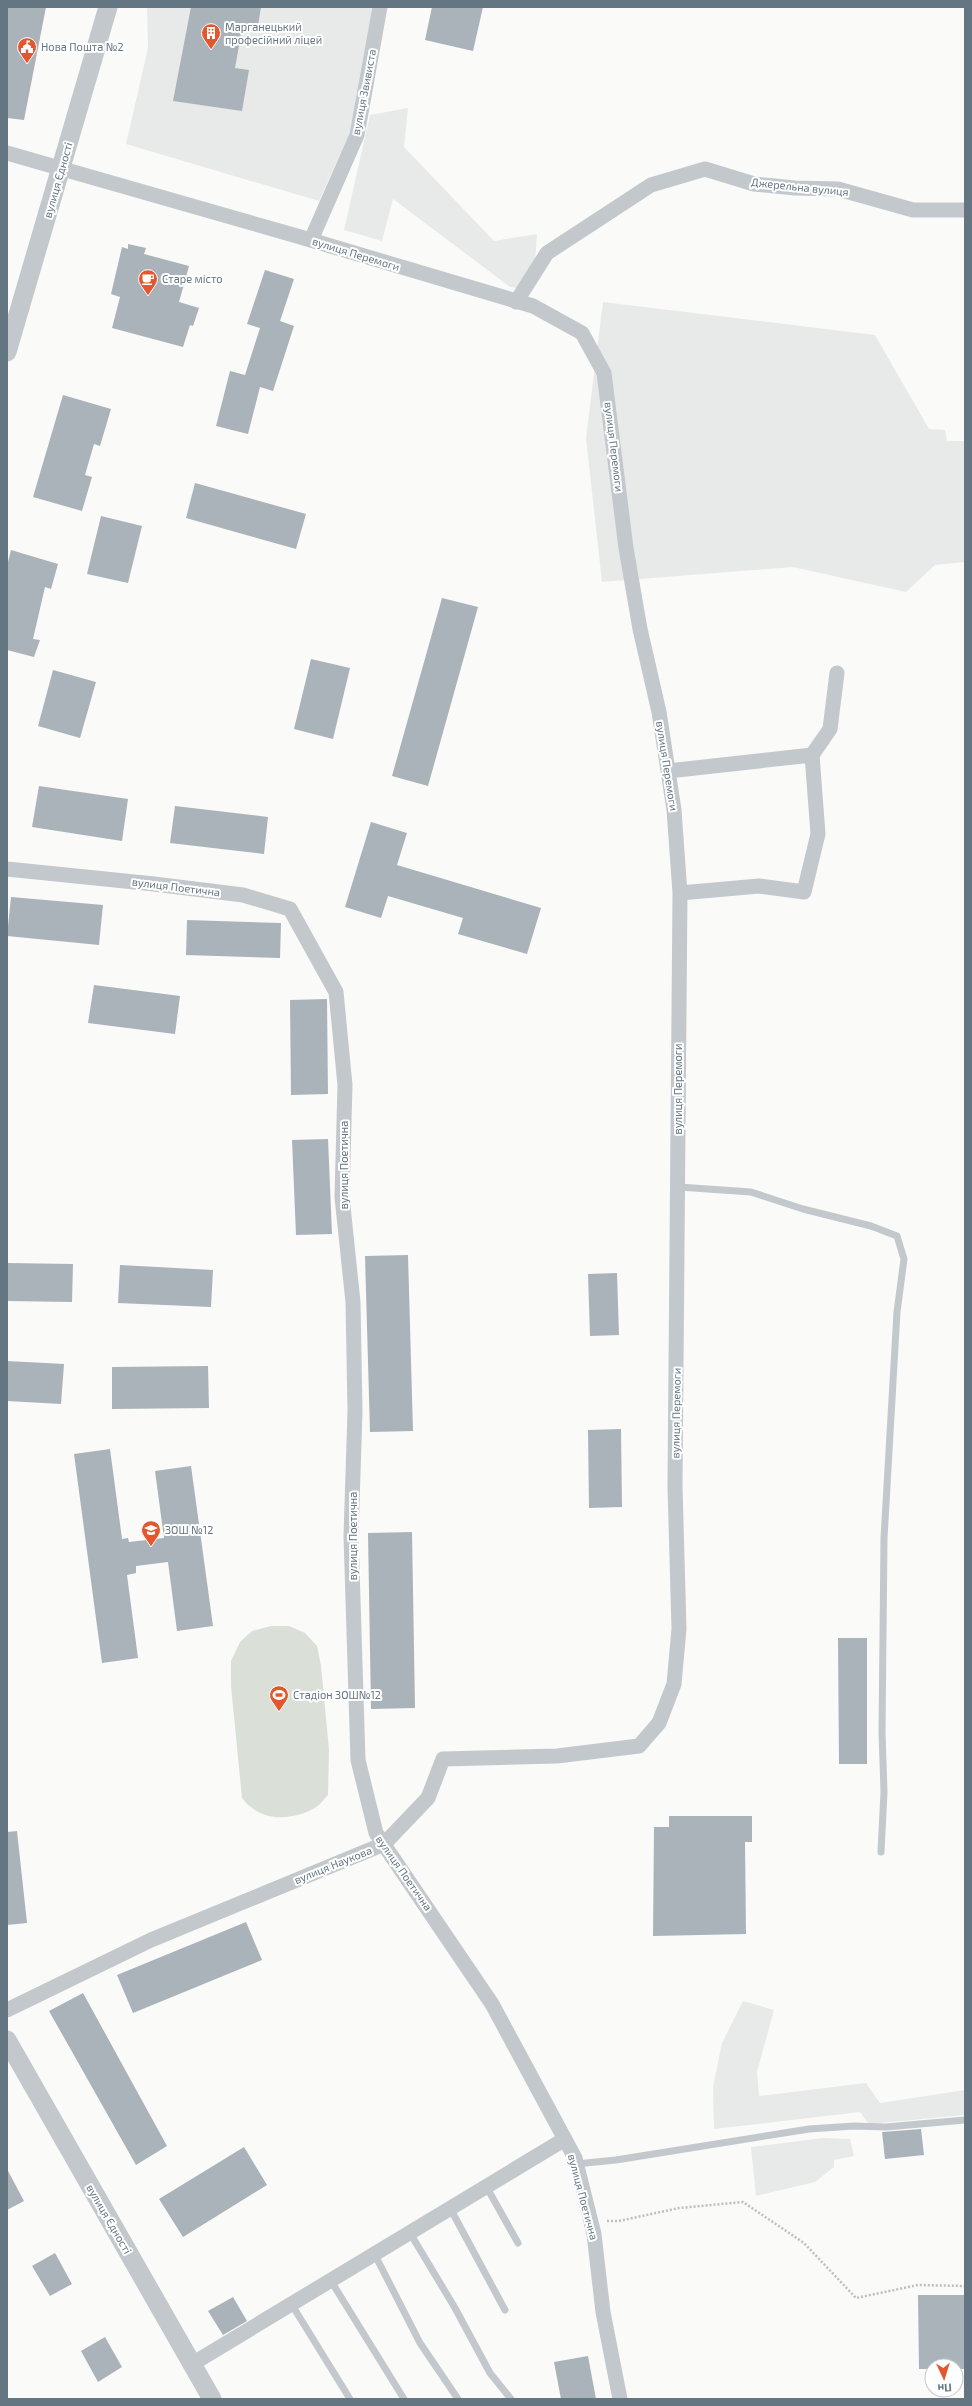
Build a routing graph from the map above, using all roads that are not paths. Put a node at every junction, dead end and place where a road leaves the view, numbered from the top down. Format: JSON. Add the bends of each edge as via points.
{"nodes":[{"id":1,"x":108,"y":7,"type":"edge"},
{"id":2,"x":380,"y":7,"type":"edge"},
{"id":3,"x":7,"y":153,"type":"edge"},
{"id":4,"x":61,"y":169,"type":"junction"},
{"id":5,"x":965,"y":210,"type":"edge"},
{"id":6,"x":311,"y":240,"type":"junction"},
{"id":7,"x":516,"y":302,"type":"junction"},
{"id":8,"x":7,"y":352,"type":"edge"},
{"id":9,"x":837,"y":674,"type":"dead end"},
{"id":10,"x":812,"y":755,"type":"junction"},
{"id":11,"x":668,"y":771,"type":"junction"},
{"id":12,"x":7,"y":869,"type":"edge"},
{"id":13,"x":680,"y":893,"type":"junction"},
{"id":14,"x":679,"y":1187,"type":"junction"},
{"id":15,"x":639,"y":1746,"type":"joint"},
{"id":16,"x":384,"y":1844,"type":"junction"},
{"id":17,"x":881,"y":1852,"type":"dead end"},
{"id":18,"x":7,"y":2010,"type":"edge"},
{"id":19,"x":7,"y":2040,"type":"edge"},
{"id":20,"x":965,"y":2120,"type":"edge"},
{"id":21,"x":565,"y":2139,"type":"junction"},
{"id":22,"x":576,"y":2164,"type":"junction"},
{"id":23,"x":485,"y":2185,"type":"junction"},
{"id":24,"x":450,"y":2208,"type":"junction"},
{"id":25,"x":410,"y":2233,"type":"junction"},
{"id":26,"x":518,"y":2243,"type":"dead end"},
{"id":27,"x":375,"y":2256,"type":"junction"},
{"id":28,"x":331,"y":2281,"type":"junction"},
{"id":29,"x":292,"y":2305,"type":"junction"},
{"id":30,"x":505,"y":2310,"type":"dead end"},
{"id":31,"x":192,"y":2364,"type":"junction"},
{"id":32,"x":212,"y":2399,"type":"edge"},
{"id":33,"x":350,"y":2399,"type":"edge"},
{"id":34,"x":404,"y":2399,"type":"edge"},
{"id":35,"x":458,"y":2399,"type":"edge"},
{"id":36,"x":511,"y":2399,"type":"edge"},
{"id":37,"x":620,"y":2399,"type":"edge"}],
"edges":[{"from":1,"to":4,"type":"street","name":"вулиця Єдності"},
{"from":2,"to":6,"type":"street","name":"вулиця Звивиста","via":[[357,134]]},
{"from":3,"to":4,"type":"street","name":"вулиця Перемоги"},
{"from":4,"to":6,"type":"street","name":"вулиця Перемоги"},
{"from":4,"to":8,"type":"street","name":"вулиця Єдності"},
{"from":5,"to":7,"type":"street","name":"Джерельна вулиця","via":[[913,210],[838,189],[754,184],[705,170],[651,185],[547,253]]},
{"from":6,"to":7,"type":"street","name":"вулиця Перемоги"},
{"from":7,"to":11,"type":"street","name":"вулиця Перемоги","via":[[533,306],[582,333],[604,373],[626,548],[640,629],[659,712]]},
{"from":9,"to":10,"type":"street","via":[[830,729]]},
{"from":10,"to":11,"type":"street"},
{"from":10,"to":13,"type":"street","via":[[818,834],[804,892],[759,886]]},
{"from":11,"to":13,"type":"street","name":"вулиця Перемоги","via":[[674,810]]},
{"from":12,"to":16,"type":"street","name":"вулиця Поетична","via":[[243,895],[290,909],[336,992],[345,1085],[342,1197],[353,1302],[355,1411],[351,1536],[358,1760],[376,1833]]},
{"from":13,"to":14,"type":"street","name":"вулиця Перемоги","via":[[677,1058]]},
{"from":14,"to":15,"type":"street","name":"вулиця Перемоги","via":[[675,1486],[679,1629],[674,1684],[659,1723]]},
{"from":14,"to":17,"type":"lane","via":[[751,1192],[803,1209],[871,1226],[896,1236],[904,1259],[897,1312],[884,1538],[884,1792]]},
{"from":15,"to":16,"type":"street","name":"вулиця Наукова","via":[[557,1756],[444,1759],[428,1798]]},
{"from":16,"to":18,"type":"street","name":"вулиця Наукова","via":[[151,1940]]},
{"from":16,"to":21,"type":"street","name":"вулиця Поетична","via":[[492,2004]]},
{"from":19,"to":31,"type":"street","name":"вулиця Єдності"},
{"from":20,"to":22,"type":"lane","via":[[809,2130]]},
{"from":21,"to":22,"type":"street","name":"вулиця Поетична"},
{"from":21,"to":23,"type":"street"},
{"from":22,"to":37,"type":"street","name":"вулиця Поетична","via":[[591,2220],[603,2312]]},
{"from":23,"to":24,"type":"street"},
{"from":23,"to":26,"type":"lane"},
{"from":24,"to":25,"type":"street"},
{"from":24,"to":30,"type":"lane"},
{"from":25,"to":27,"type":"street"},
{"from":25,"to":36,"type":"lane","via":[[490,2372]]},
{"from":27,"to":28,"type":"street"},
{"from":27,"to":35,"type":"lane","via":[[420,2343]]},
{"from":28,"to":29,"type":"street"},
{"from":28,"to":34,"type":"lane"},
{"from":29,"to":31,"type":"street"},
{"from":29,"to":33,"type":"lane"},
{"from":31,"to":32,"type":"street","name":"вулиця Єдності"}]}
